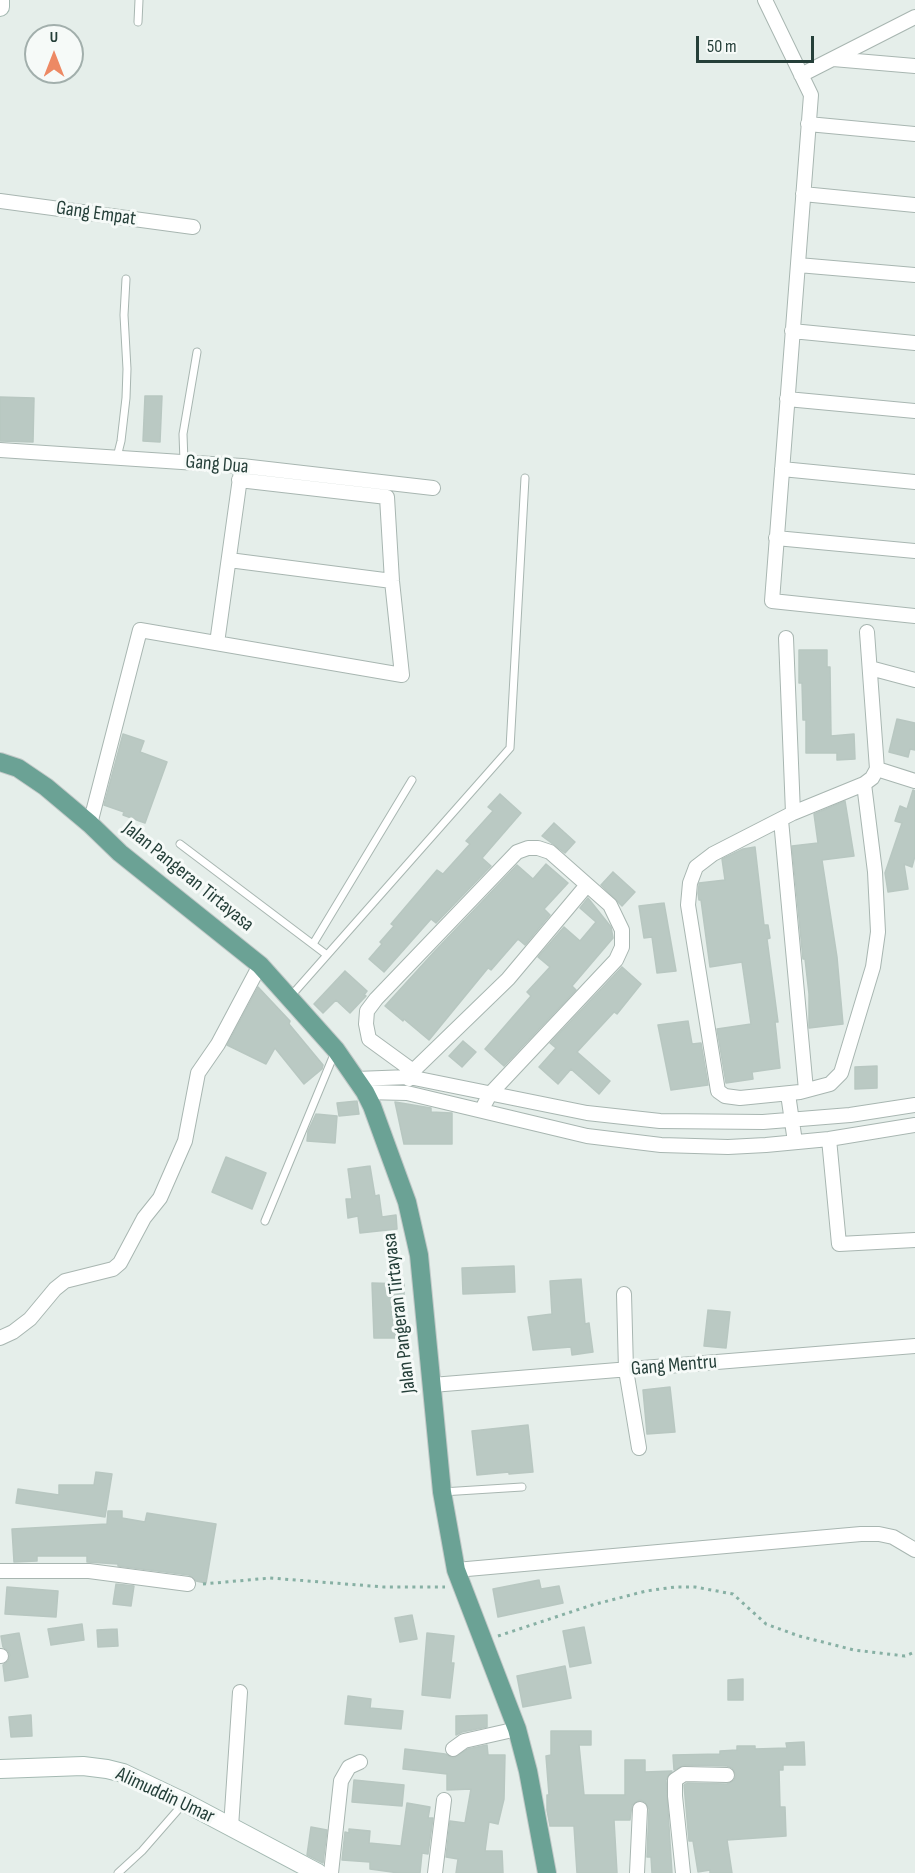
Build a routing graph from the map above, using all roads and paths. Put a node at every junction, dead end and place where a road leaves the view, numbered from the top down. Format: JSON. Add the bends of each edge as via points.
{"nodes":[{"id":1,"x":0,"y":0,"type":"edge"},
{"id":2,"x":139,"y":0,"type":"edge"},
{"id":3,"x":765,"y":0,"type":"edge"},
{"id":4,"x":0,"y":8,"type":"edge"},
{"id":5,"x":915,"y":17,"type":"edge"},
{"id":6,"x":138,"y":22,"type":"dead end"},
{"id":7,"x":832,"y":59,"type":"junction"},
{"id":8,"x":915,"y":66,"type":"edge"},
{"id":9,"x":801,"y":75,"type":"junction"},
{"id":10,"x":808,"y":124,"type":"junction"},
{"id":11,"x":915,"y":134,"type":"edge"},
{"id":12,"x":803,"y":194,"type":"junction"},
{"id":13,"x":0,"y":201,"type":"edge"},
{"id":14,"x":915,"y":205,"type":"edge"},
{"id":15,"x":193,"y":227,"type":"dead end"},
{"id":16,"x":798,"y":265,"type":"junction"},
{"id":17,"x":915,"y":275,"type":"edge"},
{"id":18,"x":126,"y":279,"type":"dead end"},
{"id":19,"x":792,"y":332,"type":"junction"},
{"id":20,"x":915,"y":343,"type":"edge"},
{"id":21,"x":197,"y":352,"type":"dead end"},
{"id":22,"x":787,"y":399,"type":"junction"},
{"id":23,"x":915,"y":411,"type":"edge"},
{"id":24,"x":0,"y":450,"type":"edge"},
{"id":25,"x":117,"y":457,"type":"junction"},
{"id":26,"x":184,"y":462,"type":"junction"},
{"id":27,"x":782,"y":469,"type":"junction"},
{"id":28,"x":240,"y":473,"type":"junction"},
{"id":29,"x":525,"y":478,"type":"dead end"},
{"id":30,"x":915,"y":482,"type":"edge"},
{"id":31,"x":432,"y":488,"type":"dead end"},
{"id":32,"x":776,"y":538,"type":"junction"},
{"id":33,"x":915,"y":551,"type":"edge"},
{"id":34,"x":229,"y":560,"type":"junction"},
{"id":35,"x":392,"y":581,"type":"junction"},
{"id":36,"x":915,"y":616,"type":"edge"},
{"id":37,"x":867,"y":632,"type":"dead end"},
{"id":38,"x":786,"y":638,"type":"dead end"},
{"id":39,"x":217,"y":643,"type":"junction"},
{"id":40,"x":870,"y":668,"type":"junction"},
{"id":41,"x":915,"y":680,"type":"edge"},
{"id":42,"x":0,"y":762,"type":"edge"},
{"id":43,"x":877,"y":769,"type":"junction"},
{"id":44,"x":412,"y":780,"type":"dead end"},
{"id":45,"x":915,"y":781,"type":"edge"},
{"id":46,"x":864,"y":784,"type":"junction"},
{"id":47,"x":787,"y":816,"type":"junction"},
{"id":48,"x":90,"y":824,"type":"junction"},
{"id":49,"x":180,"y":844,"type":"dead end"},
{"id":50,"x":587,"y":885,"type":"junction"},
{"id":51,"x":313,"y":944,"type":"junction"},
{"id":52,"x":327,"y":955,"type":"junction"},
{"id":53,"x":260,"y":965,"type":"junction"},
{"id":54,"x":290,"y":997,"type":"junction"},
{"id":55,"x":336,"y":1050,"type":"junction"},
{"id":56,"x":411,"y":1074,"type":"junction"},
{"id":57,"x":361,"y":1085,"type":"junction"},
{"id":58,"x":806,"y":1090,"type":"junction"},
{"id":59,"x":407,"y":1093,"type":"junction"},
{"id":60,"x":490,"y":1094,"type":"junction"},
{"id":61,"x":788,"y":1094,"type":"junction"},
{"id":62,"x":915,"y":1105,"type":"edge"},
{"id":63,"x":482,"y":1109,"type":"junction"},
{"id":64,"x":601,"y":1115,"type":"junction"},
{"id":65,"x":791,"y":1119,"type":"junction"},
{"id":66,"x":747,"y":1122,"type":"junction"},
{"id":67,"x":915,"y":1125,"type":"edge"},
{"id":68,"x":598,"y":1137,"type":"junction"},
{"id":69,"x":829,"y":1139,"type":"junction"},
{"id":70,"x":795,"y":1142,"type":"junction"},
{"id":71,"x":748,"y":1146,"type":"junction"},
{"id":72,"x":265,"y":1221,"type":"dead end"},
{"id":73,"x":915,"y":1240,"type":"edge"},
{"id":74,"x":624,"y":1294,"type":"dead end"},
{"id":75,"x":0,"y":1338,"type":"edge"},
{"id":76,"x":915,"y":1346,"type":"edge"},
{"id":77,"x":626,"y":1370,"type":"junction"},
{"id":78,"x":432,"y":1385,"type":"junction"},
{"id":79,"x":639,"y":1449,"type":"dead end"},
{"id":80,"x":522,"y":1487,"type":"dead end"},
{"id":81,"x":442,"y":1492,"type":"junction"},
{"id":82,"x":915,"y":1550,"type":"edge"},
{"id":83,"x":0,"y":1571,"type":"edge"},
{"id":84,"x":459,"y":1579,"type":"junction"},
{"id":85,"x":188,"y":1584,"type":"joint"},
{"id":86,"x":494,"y":1637,"type":"dead end"},
{"id":87,"x":915,"y":1652,"type":"edge"},
{"id":88,"x":240,"y":1692,"type":"dead end"},
{"id":89,"x":517,"y":1729,"type":"junction"},
{"id":90,"x":453,"y":1749,"type":"dead end"},
{"id":91,"x":360,"y":1762,"type":"dead end"},
{"id":92,"x":0,"y":1769,"type":"edge"},
{"id":93,"x":728,"y":1775,"type":"dead end"},
{"id":94,"x":444,"y":1800,"type":"dead end"},
{"id":95,"x":184,"y":1802,"type":"junction"},
{"id":96,"x":640,"y":1809,"type":"dead end"},
{"id":97,"x":231,"y":1827,"type":"junction"},
{"id":98,"x":118,"y":1873,"type":"edge"},
{"id":99,"x":318,"y":1873,"type":"edge"},
{"id":100,"x":331,"y":1873,"type":"edge"},
{"id":101,"x":435,"y":1873,"type":"edge"},
{"id":102,"x":547,"y":1873,"type":"edge"},
{"id":103,"x":637,"y":1873,"type":"edge"},
{"id":104,"x":683,"y":1873,"type":"edge"}],
"edges":[{"from":1,"to":4,"type":"street"},
{"from":2,"to":6,"type":"lane"},
{"from":3,"to":9,"type":"street"},
{"from":5,"to":7,"type":"street"},
{"from":7,"to":8,"type":"street"},
{"from":7,"to":9,"type":"street"},
{"from":9,"to":10,"type":"street","via":[[811,95]]},
{"from":10,"to":11,"type":"street"},
{"from":10,"to":12,"type":"street"},
{"from":12,"to":14,"type":"street"},
{"from":12,"to":16,"type":"street"},
{"from":13,"to":15,"type":"street","name":"Gang Empat"},
{"from":16,"to":17,"type":"street"},
{"from":16,"to":19,"type":"street"},
{"from":18,"to":25,"type":"lane","via":[[126,398]]},
{"from":19,"to":20,"type":"street"},
{"from":19,"to":22,"type":"street"},
{"from":21,"to":26,"type":"lane","via":[[183,434]]},
{"from":22,"to":23,"type":"street"},
{"from":22,"to":27,"type":"street"},
{"from":24,"to":25,"type":"street","name":"Gang Dua"},
{"from":25,"to":26,"type":"street","name":"Gang Dua"},
{"from":26,"to":28,"type":"street","name":"Gang Dua"},
{"from":27,"to":30,"type":"street"},
{"from":27,"to":32,"type":"street"},
{"from":28,"to":31,"type":"street","name":"Gang Dua"},
{"from":28,"to":34,"type":"street"},
{"from":28,"to":35,"type":"street","via":[[387,497]]},
{"from":29,"to":52,"type":"lane","via":[[510,748]]},
{"from":32,"to":33,"type":"street"},
{"from":32,"to":36,"type":"street","via":[[771,602]]},
{"from":34,"to":35,"type":"street"},
{"from":34,"to":39,"type":"street"},
{"from":35,"to":39,"type":"street","via":[[402,675]]},
{"from":37,"to":40,"type":"street"},
{"from":38,"to":47,"type":"street"},
{"from":39,"to":48,"type":"street","via":[[140,630]]},
{"from":40,"to":41,"type":"street"},
{"from":40,"to":43,"type":"street"},
{"from":42,"to":48,"type":"main road","name":"Jalan Pangeran Tirtayasa","via":[[18,768],[46,787]]},
{"from":43,"to":45,"type":"street"},
{"from":43,"to":46,"type":"street"},
{"from":44,"to":51,"type":"lane"},
{"from":46,"to":47,"type":"street"},
{"from":46,"to":58,"type":"street","via":[[878,932],[873,967],[841,1073],[830,1084]]},
{"from":47,"to":58,"type":"street"},
{"from":47,"to":61,"type":"street","via":[[713,854],[696,867],[688,905],[718,1091],[733,1098]]},
{"from":48,"to":53,"type":"main road","name":"Jalan Pangeran Tirtayasa","via":[[120,853]]},
{"from":49,"to":51,"type":"lane"},
{"from":50,"to":56,"type":"street","via":[[508,979]]},
{"from":50,"to":56,"type":"street","via":[[550,852],[528,848],[518,852],[376,999],[367,1011],[369,1039]]},
{"from":50,"to":60,"type":"street","via":[[610,905],[622,930],[622,947],[616,960]]},
{"from":51,"to":52,"type":"lane"},
{"from":52,"to":54,"type":"lane"},
{"from":53,"to":54,"type":"main road","name":"Jalan Pangeran Tirtayasa"},
{"from":53,"to":75,"type":"street","via":[[198,1073],[181,1151],[160,1198],[144,1218],[120,1263],[113,1269],[65,1281],[30,1319]]},
{"from":54,"to":55,"type":"main road","name":"Jalan Pangeran Tirtayasa"},
{"from":55,"to":57,"type":"main road","name":"Jalan Pangeran Tirtayasa"},
{"from":55,"to":72,"type":"lane"},
{"from":56,"to":57,"type":"street"},
{"from":56,"to":59,"type":"street"},
{"from":56,"to":60,"type":"street"},
{"from":57,"to":59,"type":"street"},
{"from":57,"to":78,"type":"main road","name":"Jalan Pangeran Tirtayasa","via":[[407,1202],[421,1266]]},
{"from":58,"to":61,"type":"street"},
{"from":59,"to":63,"type":"street"},
{"from":60,"to":63,"type":"street"},
{"from":60,"to":64,"type":"street"},
{"from":61,"to":65,"type":"street"},
{"from":62,"to":65,"type":"street"},
{"from":63,"to":68,"type":"street"},
{"from":64,"to":66,"type":"street","via":[[660,1122]]},
{"from":64,"to":68,"type":"street"},
{"from":65,"to":66,"type":"street"},
{"from":65,"to":70,"type":"street"},
{"from":66,"to":71,"type":"street"},
{"from":67,"to":69,"type":"street"},
{"from":68,"to":71,"type":"street","via":[[661,1145]]},
{"from":69,"to":70,"type":"street"},
{"from":69,"to":73,"type":"street","via":[[839,1244]]},
{"from":70,"to":71,"type":"street"},
{"from":74,"to":77,"type":"street"},
{"from":76,"to":77,"type":"street","name":"Gang Mentru"},
{"from":77,"to":78,"type":"street","name":"Gang Mentru"},
{"from":77,"to":79,"type":"street"},
{"from":78,"to":81,"type":"main road","name":"Jalan Pangeran Tirtayasa"},
{"from":80,"to":81,"type":"lane"},
{"from":81,"to":84,"type":"main road","name":"Jalan Pangeran Tirtayasa"},
{"from":82,"to":84,"type":"street","via":[[893,1538],[861,1534]]},
{"from":83,"to":85,"type":"street","via":[[89,1571]]},
{"from":84,"to":85,"type":"path","via":[[384,1587],[270,1578]]},
{"from":84,"to":89,"type":"main road","name":"Jalan Pangeran Tirtayasa"},
{"from":86,"to":87,"type":"path","via":[[646,1591],[695,1587],[733,1594],[766,1624],[799,1636],[854,1650],[905,1656]]},
{"from":88,"to":97,"type":"street"},
{"from":89,"to":90,"type":"street","via":[[465,1742]]},
{"from":89,"to":102,"type":"main road","name":"Jalan Pangeran Tirtayasa"},
{"from":91,"to":100,"type":"street","via":[[349,1767],[341,1781]]},
{"from":92,"to":95,"type":"street","name":"Alimuddin Umar","via":[[107,1769]]},
{"from":93,"to":104,"type":"street","via":[[684,1774],[675,1780]]},
{"from":94,"to":101,"type":"street"},
{"from":95,"to":97,"type":"street","name":"Alimuddin Umar"},
{"from":95,"to":98,"type":"lane"},
{"from":96,"to":103,"type":"street"},
{"from":97,"to":99,"type":"street","name":"Alimuddin Umar"}]}
